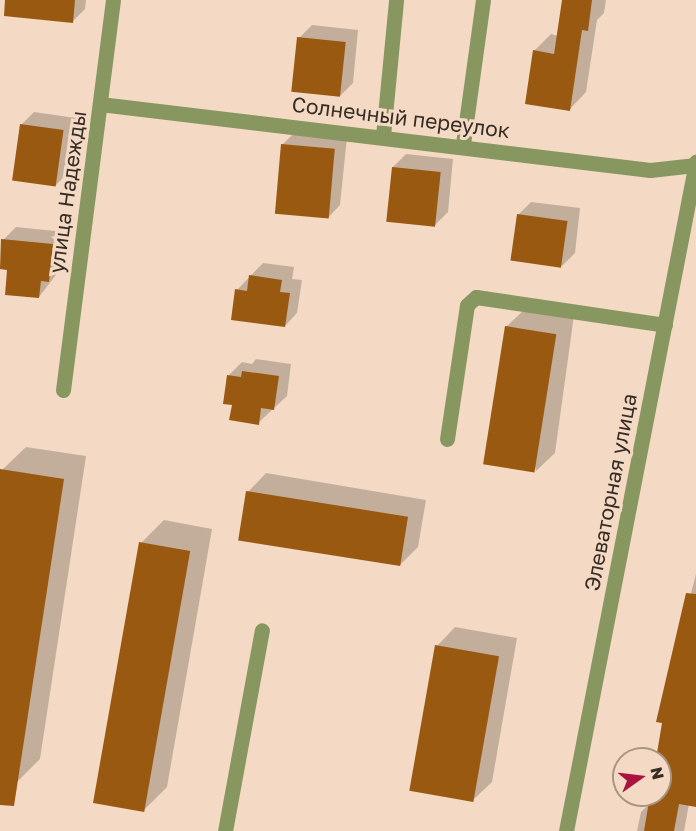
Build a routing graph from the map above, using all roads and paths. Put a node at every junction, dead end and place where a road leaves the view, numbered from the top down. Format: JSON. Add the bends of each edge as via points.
{"nodes":[{"id":1,"x":113,"y":0,"type":"edge"},
{"id":2,"x":396,"y":0,"type":"edge"},
{"id":3,"x":483,"y":0,"type":"edge"},
{"id":4,"x":100,"y":104,"type":"junction"},
{"id":5,"x":383,"y":136,"type":"junction"},
{"id":6,"x":463,"y":144,"type":"junction"},
{"id":7,"x":696,"y":164,"type":"edge"},
{"id":8,"x":664,"y":325,"type":"junction"},
{"id":9,"x":63,"y":390,"type":"dead end"},
{"id":10,"x":447,"y":439,"type":"dead end"},
{"id":11,"x":262,"y":630,"type":"dead end"},
{"id":12,"x":225,"y":831,"type":"edge"},
{"id":13,"x":566,"y":831,"type":"edge"}],
"edges":[{"from":1,"to":4,"type":"street","name":"улица Надежды"},
{"from":2,"to":5,"type":"street"},
{"from":3,"to":6,"type":"street"},
{"from":4,"to":5,"type":"street","name":"Солнечный переулок"},
{"from":4,"to":9,"type":"street","name":"улица Надежды"},
{"from":5,"to":6,"type":"street","name":"Солнечный переулок"},
{"from":6,"to":7,"type":"street","name":"Солнечный переулок","via":[[650,170]]},
{"from":7,"to":8,"type":"street","name":"Элеваторная улица"},
{"from":8,"to":10,"type":"street","via":[[476,297],[467,305]]},
{"from":8,"to":13,"type":"street","name":"Элеваторная улица"},
{"from":11,"to":12,"type":"street"}]}
